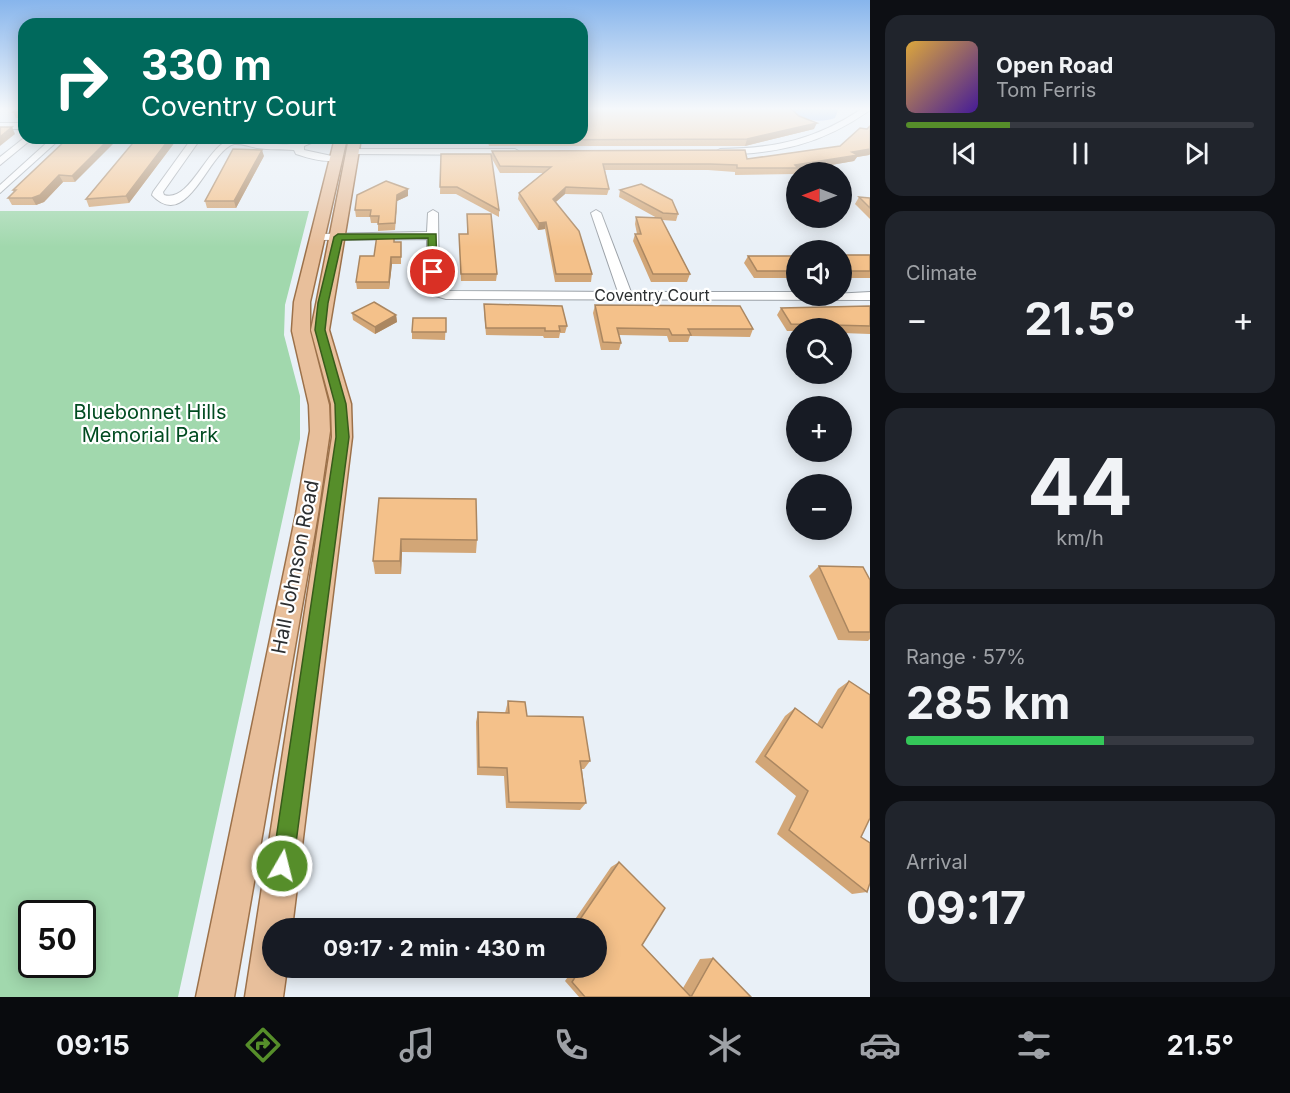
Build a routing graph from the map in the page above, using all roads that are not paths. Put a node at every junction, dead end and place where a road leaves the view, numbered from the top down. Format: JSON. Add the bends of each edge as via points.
{"nodes":[{"id":1,"x":39,"y":155,"type":"edge"},
{"id":2,"x":185,"y":155,"type":"edge"},
{"id":3,"x":214,"y":155,"type":"edge"},
{"id":4,"x":304,"y":155,"type":"edge"},
{"id":5,"x":337,"y":155,"type":"edge"},
{"id":6,"x":351,"y":155,"type":"edge"},
{"id":7,"x":336,"y":158,"type":"junction"},
{"id":8,"x":0,"y":190,"type":"edge"},
{"id":9,"x":433,"y":213,"type":"dead end"},
{"id":10,"x":596,"y":213,"type":"dead end"},
{"id":11,"x":433,"y":236,"type":"junction"},
{"id":12,"x":328,"y":237,"type":"junction"},
{"id":13,"x":626,"y":295,"type":"junction"},
{"id":14,"x":870,"y":296,"type":"edge"},
{"id":15,"x":275,"y":918,"type":"edge"},
{"id":16,"x":267,"y":978,"type":"edge"},
{"id":17,"x":215,"y":997,"type":"edge"},
{"id":18,"x":264,"y":997,"type":"edge"}],
"edges":[{"from":1,"to":8,"type":"street"},
{"from":2,"to":3,"type":"street","via":[[158,192],[162,199],[186,195]]},
{"from":4,"to":7,"type":"street"},
{"from":5,"to":7,"type":"main road","name":"Hall Johnson Road"},
{"from":6,"to":12,"type":"main road","name":"Hall Johnson Road"},
{"from":7,"to":12,"type":"main road","name":"Hall Johnson Road"},
{"from":9,"to":11,"type":"street"},
{"from":10,"to":13,"type":"street"},
{"from":11,"to":12,"type":"street"},
{"from":11,"to":13,"type":"street","name":"Coventry Court","via":[[435,290],[446,295]]},
{"from":12,"to":15,"type":"main road","name":"Hall Johnson Road","via":[[320,330],[340,404],[342,437]]},
{"from":12,"to":17,"type":"main road","name":"Hall Johnson Road","via":[[302,302],[301,331],[319,405],[320,431]]},
{"from":13,"to":14,"type":"street","name":"Coventry Court"},
{"from":16,"to":18,"type":"main road"}]}
